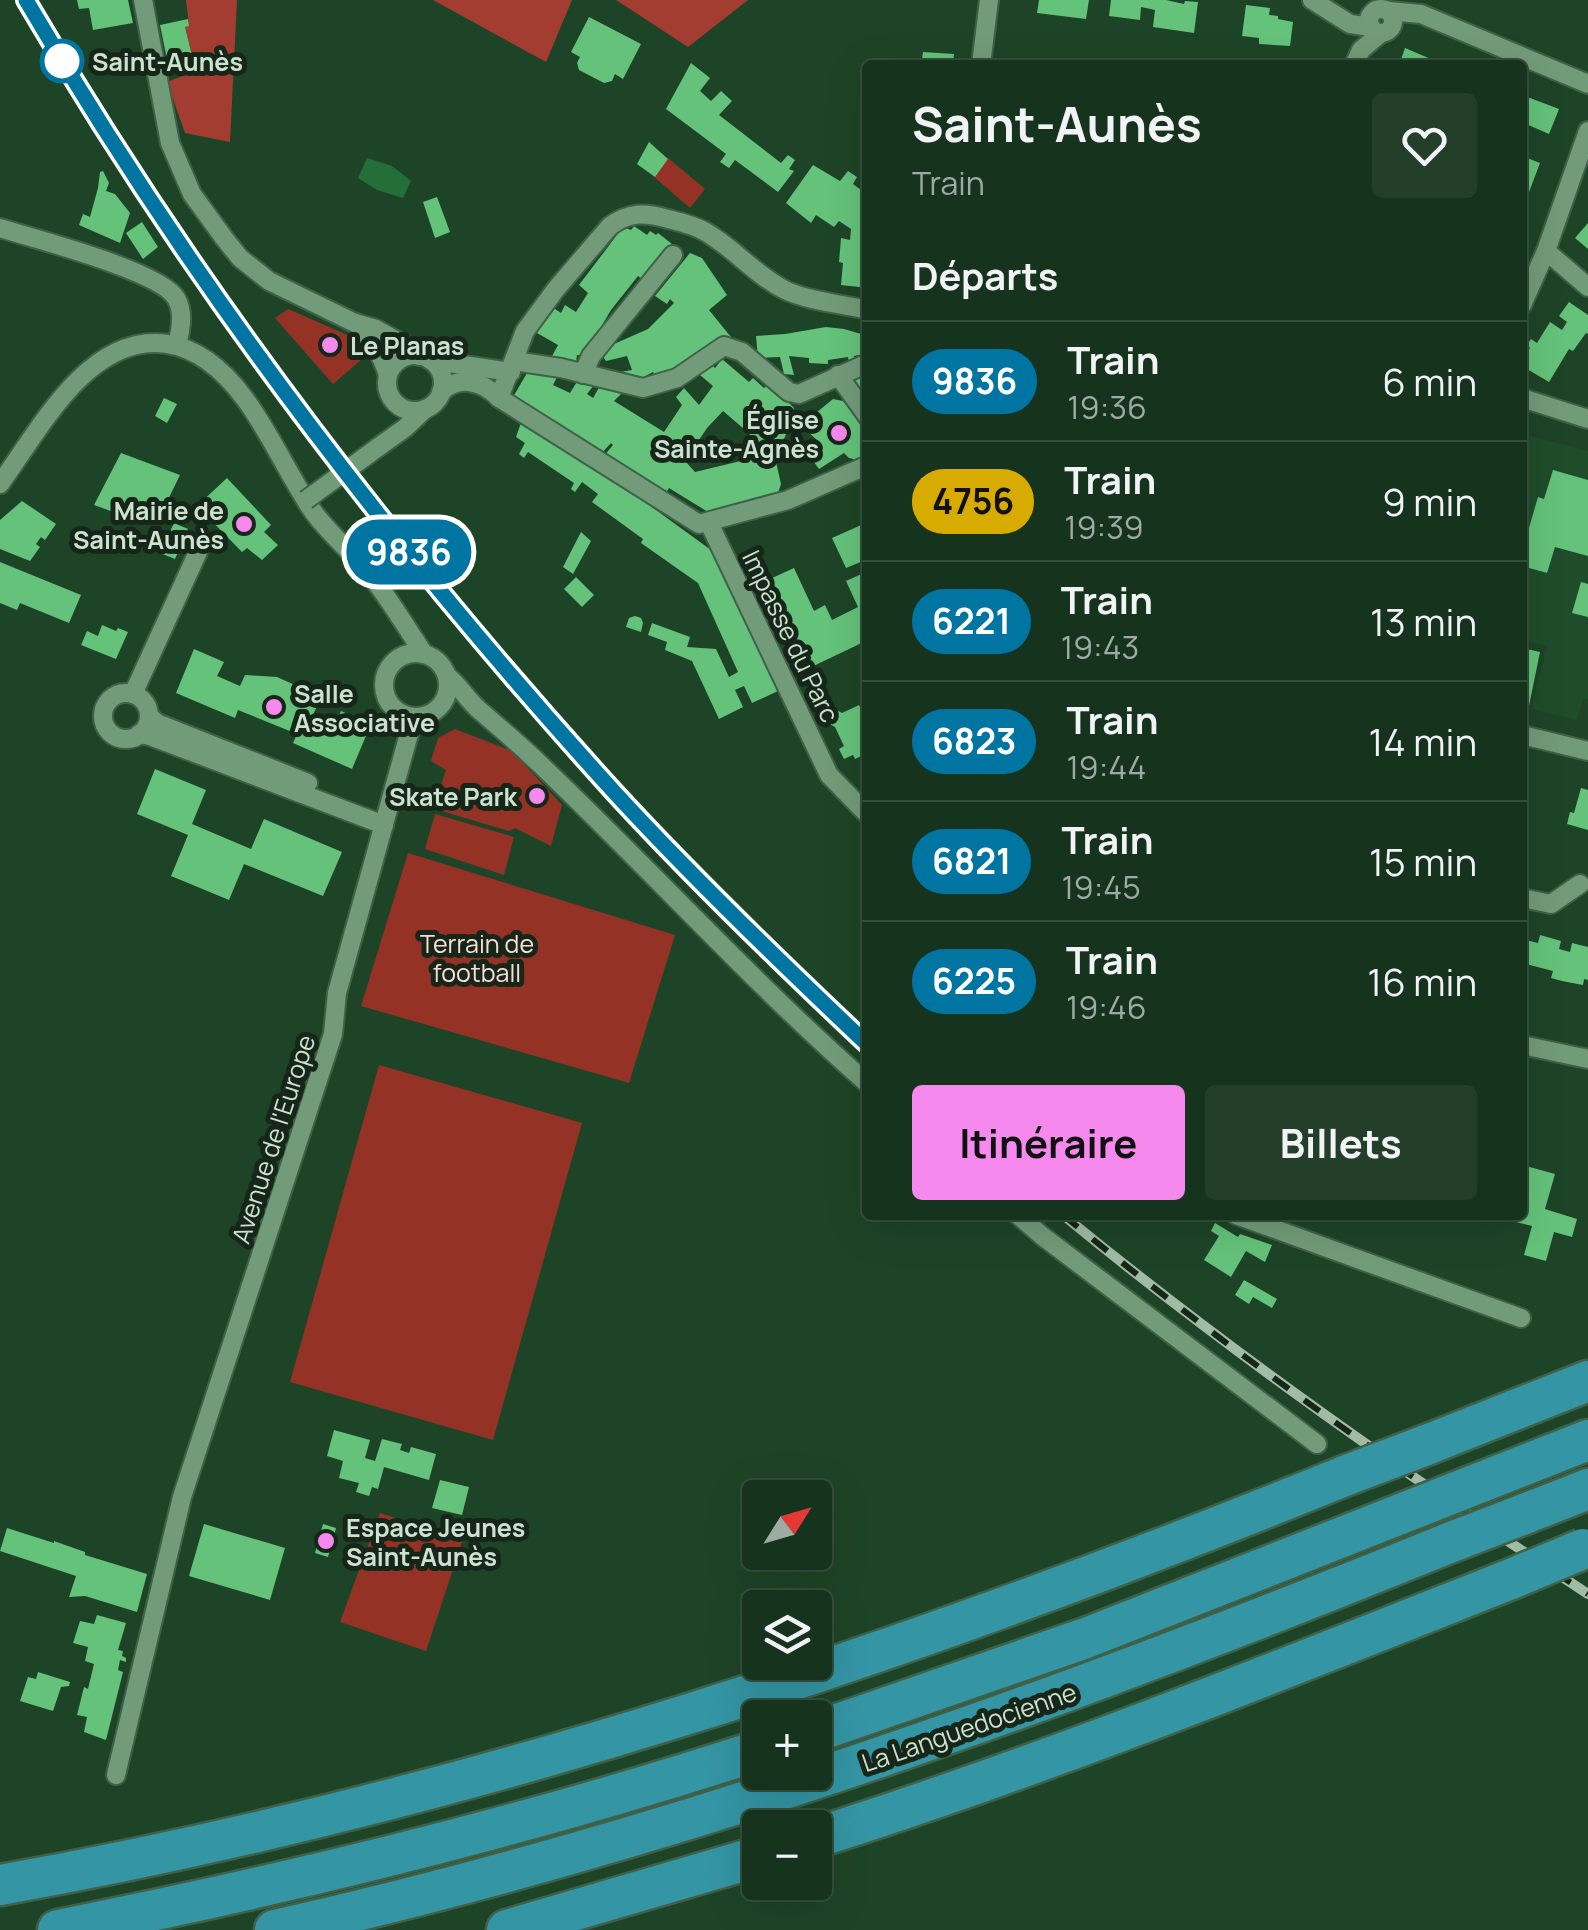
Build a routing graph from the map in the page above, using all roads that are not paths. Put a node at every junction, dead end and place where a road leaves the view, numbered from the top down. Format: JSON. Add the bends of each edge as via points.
{"nodes":[{"id":1,"x":143,"y":0,"type":"edge"},
{"id":2,"x":988,"y":0,"type":"edge"},
{"id":3,"x":1312,"y":0,"type":"edge"},
{"id":4,"x":1405,"y":0,"type":"edge"},
{"id":5,"x":1422,"y":14,"type":"junction"},
{"id":6,"x":1379,"y":16,"type":"edge"},
{"id":7,"x":1350,"y":24,"type":"junction"},
{"id":8,"x":1358,"y":57,"type":"edge"},
{"id":9,"x":982,"y":60,"type":"edge"},
{"id":10,"x":1588,"y":84,"type":"edge"},
{"id":11,"x":1588,"y":131,"type":"edge"},
{"id":12,"x":0,"y":228,"type":"edge"},
{"id":13,"x":1546,"y":252,"type":"junction"},
{"id":14,"x":672,"y":255,"type":"dead end"},
{"id":15,"x":1588,"y":287,"type":"edge"},
{"id":16,"x":1527,"y":294,"type":"edge"},
{"id":17,"x":862,"y":309,"type":"edge"},
{"id":18,"x":356,"y":323,"type":"junction"},
{"id":19,"x":177,"y":344,"type":"junction"},
{"id":20,"x":425,"y":358,"type":"junction"},
{"id":21,"x":862,"y":365,"type":"edge"},
{"id":22,"x":512,"y":366,"type":"junction"},
{"id":23,"x":582,"y":374,"type":"junction"},
{"id":24,"x":838,"y":375,"type":"junction"},
{"id":25,"x":388,"y":376,"type":"junction"},
{"id":26,"x":441,"y":392,"type":"junction"},
{"id":27,"x":391,"y":398,"type":"junction"},
{"id":28,"x":499,"y":398,"type":"junction"},
{"id":29,"x":1527,"y":400,"type":"edge"},
{"id":30,"x":424,"y":409,"type":"junction"},
{"id":31,"x":862,"y":409,"type":"edge"},
{"id":32,"x":1588,"y":419,"type":"edge"},
{"id":33,"x":379,"y":446,"type":"junction"},
{"id":34,"x":862,"y":469,"type":"edge"},
{"id":35,"x":0,"y":484,"type":"edge"},
{"id":36,"x":306,"y":500,"type":"junction"},
{"id":37,"x":709,"y":523,"type":"junction"},
{"id":38,"x":198,"y":552,"type":"dead end"},
{"id":39,"x":404,"y":624,"type":"junction"},
{"id":40,"x":424,"y":654,"type":"junction"},
{"id":41,"x":402,"y":656,"type":"junction"},
{"id":42,"x":447,"y":676,"type":"junction"},
{"id":43,"x":133,"y":694,"type":"junction"},
{"id":44,"x":475,"y":706,"type":"junction"},
{"id":45,"x":438,"y":708,"type":"junction"},
{"id":46,"x":404,"y":715,"type":"junction"},
{"id":47,"x":149,"y":716,"type":"junction"},
{"id":48,"x":1527,"y":727,"type":"edge"},
{"id":49,"x":139,"y":734,"type":"junction"},
{"id":50,"x":409,"y":734,"type":"junction"},
{"id":51,"x":1527,"y":736,"type":"edge"},
{"id":52,"x":1588,"y":740,"type":"edge"},
{"id":53,"x":1588,"y":751,"type":"edge"},
{"id":54,"x":862,"y":809,"type":"edge"},
{"id":55,"x":386,"y":820,"type":"junction"},
{"id":56,"x":1580,"y":884,"type":"dead end"},
{"id":57,"x":1527,"y":899,"type":"edge"},
{"id":58,"x":1527,"y":1046,"type":"edge"},
{"id":59,"x":1588,"y":1059,"type":"edge"},
{"id":60,"x":862,"y":1078,"type":"edge"},
{"id":61,"x":1024,"y":1220,"type":"edge"},
{"id":62,"x":1250,"y":1220,"type":"edge"},
{"id":63,"x":1521,"y":1318,"type":"dead end"},
{"id":64,"x":1588,"y":1381,"type":"edge"},
{"id":65,"x":1588,"y":1440,"type":"edge"},
{"id":66,"x":1317,"y":1444,"type":"dead end"},
{"id":67,"x":1588,"y":1488,"type":"edge"},
{"id":68,"x":1586,"y":1548,"type":"edge"},
{"id":69,"x":832,"y":1726,"type":"edge"},
{"id":70,"x":742,"y":1756,"type":"edge"},
{"id":71,"x":116,"y":1775,"type":"dead end"},
{"id":72,"x":832,"y":1832,"type":"edge"},
{"id":73,"x":742,"y":1861,"type":"edge"},
{"id":74,"x":0,"y":1884,"type":"edge"},
{"id":75,"x":58,"y":1930,"type":"edge"},
{"id":76,"x":276,"y":1930,"type":"edge"},
{"id":77,"x":507,"y":1930,"type":"edge"}],
"edges":[{"from":1,"to":18,"type":"street","via":[[170,143],[192,194],[252,270]]},
{"from":2,"to":9,"type":"street"},
{"from":3,"to":7,"type":"street"},
{"from":4,"to":5,"type":"street"},
{"from":5,"to":6,"type":"street"},
{"from":5,"to":10,"type":"street"},
{"from":6,"to":7,"type":"street"},
{"from":6,"to":8,"type":"street"},
{"from":7,"to":8,"type":"street","via":[[1360,34]]},
{"from":11,"to":13,"type":"street"},
{"from":12,"to":19,"type":"street","via":[[159,282],[180,307]]},
{"from":13,"to":15,"type":"street"},
{"from":13,"to":16,"type":"street"},
{"from":14,"to":23,"type":"street"},
{"from":17,"to":22,"type":"street","via":[[789,292],[708,233],[635,213],[610,226],[556,288],[525,331]]},
{"from":18,"to":20,"type":"street"},
{"from":18,"to":25,"type":"street"},
{"from":19,"to":35,"type":"street","via":[[132,345],[90,369]]},
{"from":19,"to":36,"type":"street","via":[[208,360],[244,398]]},
{"from":20,"to":22,"type":"street"},
{"from":20,"to":25,"type":"street","via":[[400,360]]},
{"from":20,"to":26,"type":"street","via":[[441,374]]},
{"from":21,"to":24,"type":"street"},
{"from":22,"to":23,"type":"street"},
{"from":22,"to":28,"type":"street"},
{"from":23,"to":24,"type":"street","via":[[642,388],[677,378],[724,346],[742,352],[788,392],[799,394]]},
{"from":24,"to":31,"type":"street"},
{"from":25,"to":27,"type":"street"},
{"from":26,"to":28,"type":"street","via":[[456,382],[480,383]]},
{"from":26,"to":30,"type":"street"},
{"from":27,"to":30,"type":"street","via":[[406,410]]},
{"from":27,"to":33,"type":"street","via":[[390,423]]},
{"from":28,"to":37,"type":"street","via":[[692,521]]},
{"from":29,"to":32,"type":"street"},
{"from":30,"to":33,"type":"street"},
{"from":33,"to":36,"type":"street","bridge":true},
{"from":34,"to":37,"type":"street"},
{"from":36,"to":39,"type":"street"},
{"from":37,"to":54,"type":"street","name":"Impasse du Parc","via":[[829,774]]},
{"from":38,"to":43,"type":"street"},
{"from":39,"to":40,"type":"street"},
{"from":39,"to":41,"type":"street"},
{"from":40,"to":41,"type":"street"},
{"from":40,"to":42,"type":"street"},
{"from":41,"to":46,"type":"street","via":[[384,682],[389,701]]},
{"from":42,"to":44,"type":"street"},
{"from":42,"to":45,"type":"street"},
{"from":43,"to":47,"type":"street"},
{"from":43,"to":49,"type":"street","via":[[110,698],[103,720],[118,738]]},
{"from":44,"to":45,"type":"street"},
{"from":44,"to":60,"type":"street"},
{"from":45,"to":46,"type":"street"},
{"from":45,"to":50,"type":"street"},
{"from":46,"to":50,"type":"street","name":"Avenue de l'Europe"},
{"from":47,"to":49,"type":"street"},
{"from":47,"to":55,"type":"street"},
{"from":48,"to":52,"type":"street"},
{"from":49,"to":55,"type":"street"},
{"from":50,"to":55,"type":"street","name":"Avenue de l'Europe"},
{"from":51,"to":53,"type":"street"},
{"from":55,"to":71,"type":"street","name":"Avenue de l'Europe","via":[[337,993],[334,1034],[182,1496]]},
{"from":56,"to":57,"type":"street","via":[[1551,904]]},
{"from":58,"to":59,"type":"street"},
{"from":61,"to":66,"type":"street"},
{"from":62,"to":63,"type":"street"},
{"from":64,"to":74,"type":"highway","bridge":true,"via":[[954,1626],[741,1697],[493,1772],[286,1825]]},
{"from":65,"to":69,"type":"highway","name":"La Languedocienne","bridge":true,"via":[[1086,1638]]},
{"from":67,"to":76,"type":"highway","name":"La Languedocienne","bridge":true,"via":[[1071,1691],[814,1780],[563,1857]]},
{"from":68,"to":72,"type":"highway","bridge":true,"via":[[1200,1702]]},
{"from":70,"to":75,"type":"highway","via":[[402,1854]]},
{"from":73,"to":77,"type":"highway"}]}
